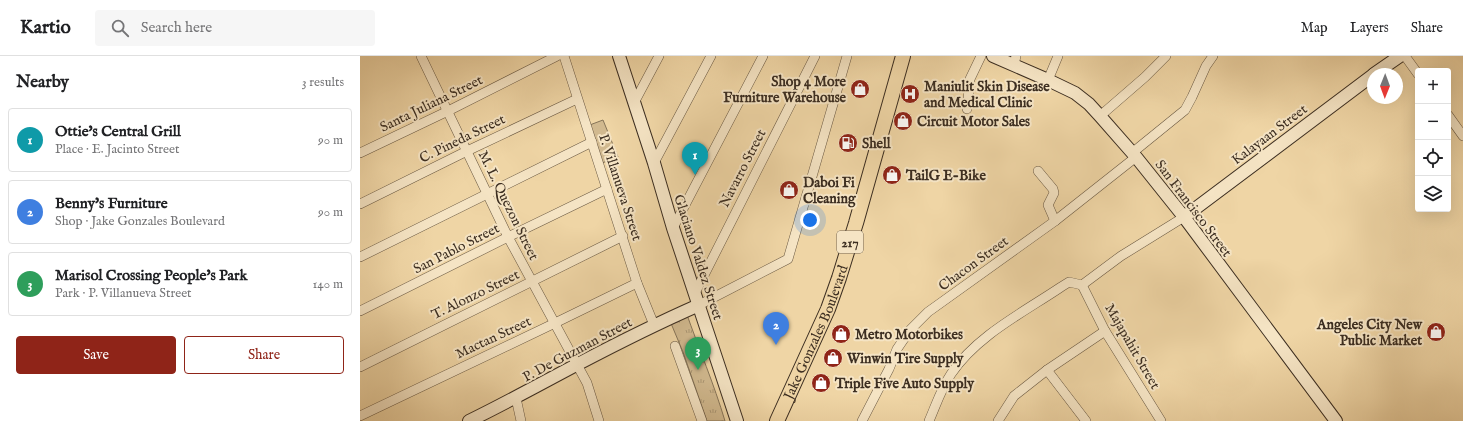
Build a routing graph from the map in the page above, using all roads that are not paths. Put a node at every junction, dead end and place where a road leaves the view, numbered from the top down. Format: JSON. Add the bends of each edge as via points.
{"nodes":[{"id":1,"x":421,"y":56,"type":"edge"},
{"id":2,"x":557,"y":56,"type":"edge"},
{"id":3,"x":564,"y":56,"type":"edge"},
{"id":4,"x":619,"y":56,"type":"edge"},
{"id":5,"x":659,"y":56,"type":"edge"},
{"id":6,"x":712,"y":56,"type":"edge"},
{"id":7,"x":763,"y":56,"type":"edge"},
{"id":8,"x":815,"y":56,"type":"edge"},
{"id":9,"x":847,"y":56,"type":"edge"},
{"id":10,"x":903,"y":56,"type":"edge"},
{"id":11,"x":981,"y":56,"type":"edge"},
{"id":12,"x":993,"y":56,"type":"edge"},
{"id":13,"x":1058,"y":56,"type":"edge"},
{"id":14,"x":1166,"y":56,"type":"edge"},
{"id":15,"x":1213,"y":56,"type":"edge"},
{"id":16,"x":1400,"y":56,"type":"edge"},
{"id":17,"x":1405,"y":56,"type":"edge"},
{"id":18,"x":1015,"y":60,"type":"edge"},
{"id":19,"x":1382,"y":68,"type":"edge"},
{"id":20,"x":1415,"y":70,"type":"edge"},
{"id":21,"x":1367,"y":79,"type":"edge"},
{"id":22,"x":1048,"y":80,"type":"junction"},
{"id":23,"x":577,"y":99,"type":"junction"},
{"id":24,"x":634,"y":103,"type":"junction"},
{"id":25,"x":967,"y":109,"type":"dead end"},
{"id":26,"x":448,"y":111,"type":"junction"},
{"id":27,"x":1100,"y":116,"type":"junction"},
{"id":28,"x":1451,"y":119,"type":"edge"},
{"id":29,"x":1463,"y":136,"type":"edge"},
{"id":30,"x":592,"y":142,"type":"junction"},
{"id":31,"x":467,"y":151,"type":"junction"},
{"id":32,"x":360,"y":152,"type":"edge"},
{"id":33,"x":1134,"y":155,"type":"junction"},
{"id":34,"x":654,"y":163,"type":"junction"},
{"id":35,"x":1038,"y":170,"type":"dead end"},
{"id":36,"x":608,"y":188,"type":"junction"},
{"id":37,"x":487,"y":194,"type":"junction"},
{"id":38,"x":360,"y":204,"type":"edge"},
{"id":39,"x":1184,"y":217,"type":"junction"},
{"id":40,"x":1055,"y":221,"type":"junction"},
{"id":41,"x":673,"y":228,"type":"junction"},
{"id":42,"x":623,"y":236,"type":"junction"},
{"id":43,"x":508,"y":237,"type":"junction"},
{"id":44,"x":360,"y":257,"type":"edge"},
{"id":45,"x":532,"y":281,"type":"junction"},
{"id":46,"x":637,"y":283,"type":"junction"},
{"id":47,"x":1082,"y":285,"type":"junction"},
{"id":48,"x":695,"y":293,"type":"junction"},
{"id":49,"x":699,"y":305,"type":"junction"},
{"id":50,"x":360,"y":311,"type":"edge"},
{"id":51,"x":555,"y":323,"type":"junction"},
{"id":52,"x":654,"y":325,"type":"junction"},
{"id":53,"x":1105,"y":331,"type":"junction"},
{"id":54,"x":675,"y":346,"type":"dead end"},
{"id":55,"x":577,"y":364,"type":"junction"},
{"id":56,"x":360,"y":367,"type":"edge"},
{"id":57,"x":1047,"y":370,"type":"junction"},
{"id":58,"x":516,"y":398,"type":"junction"},
{"id":59,"x":360,"y":416,"type":"edge"},
{"id":60,"x":931,"y":420,"type":"edge"},
{"id":61,"x":469,"y":421,"type":"edge"},
{"id":62,"x":521,"y":421,"type":"edge"},
{"id":63,"x":599,"y":421,"type":"edge"},
{"id":64,"x":702,"y":421,"type":"edge"},
{"id":65,"x":737,"y":421,"type":"edge"},
{"id":66,"x":777,"y":421,"type":"edge"},
{"id":67,"x":862,"y":421,"type":"edge"},
{"id":68,"x":998,"y":421,"type":"edge"},
{"id":69,"x":1086,"y":421,"type":"edge"},
{"id":70,"x":1161,"y":421,"type":"edge"},
{"id":71,"x":1336,"y":421,"type":"edge"}],
"edges":[{"from":1,"to":26,"type":"street","name":"M. L. Quezon Street"},
{"from":2,"to":26,"type":"street","name":"Santa Juliana Street"},
{"from":3,"to":23,"type":"street","name":"P. Villanueva Street"},
{"from":4,"to":24,"type":"street","name":"Glaciano Valdez Street"},
{"from":5,"to":24,"type":"street"},
{"from":6,"to":34,"type":"street"},
{"from":7,"to":41,"type":"street"},
{"from":8,"to":48,"type":"street","name":"Navarro Street"},
{"from":9,"to":49,"type":"street","via":[[788,259]]},
{"from":10,"to":66,"type":"main road","name":"Jake Gonzales Boulevard","number":"217","via":[[839,278],[828,309]]},
{"from":11,"to":25,"type":"street","via":[[970,79]]},
{"from":12,"to":18,"type":"street","name":"San Francisco Street"},
{"from":13,"to":22,"type":"street"},
{"from":14,"to":27,"type":"street"},
{"from":15,"to":33,"type":"street","name":"Chacon Street","via":[[1185,110]]},
{"from":16,"to":19,"type":"street","name":"Kalayaan Street"},
{"from":17,"to":20,"type":"street"},
{"from":18,"to":22,"type":"street","name":"San Francisco Street"},
{"from":21,"to":39,"type":"street","name":"Kalayaan Street"},
{"from":22,"to":27,"type":"street","name":"San Francisco Street","via":[[1075,93]]},
{"from":23,"to":30,"type":"street","name":"P. Villanueva Street"},
{"from":23,"to":31,"type":"street","name":"C. Pineda Street"},
{"from":24,"to":34,"type":"street","name":"Glaciano Valdez Street"},
{"from":26,"to":31,"type":"street","name":"M. L. Quezon Street"},
{"from":26,"to":32,"type":"street","name":"Santa Juliana Street"},
{"from":27,"to":33,"type":"street","name":"San Francisco Street"},
{"from":28,"to":29,"type":"street"},
{"from":30,"to":36,"type":"street","name":"P. Villanueva Street"},
{"from":30,"to":37,"type":"street"},
{"from":31,"to":37,"type":"street","name":"M. L. Quezon Street"},
{"from":31,"to":38,"type":"street","name":"C. Pineda Street"},
{"from":33,"to":39,"type":"street","name":"San Francisco Street"},
{"from":33,"to":40,"type":"street","name":"Chacon Street"},
{"from":34,"to":41,"type":"street","name":"Glaciano Valdez Street"},
{"from":35,"to":40,"type":"street","via":[[1053,189],[1054,194],[1048,205]]},
{"from":36,"to":42,"type":"street","name":"P. Villanueva Street"},
{"from":36,"to":43,"type":"street","name":"San Pablo Street"},
{"from":37,"to":43,"type":"street","name":"M. L. Quezon Street"},
{"from":37,"to":44,"type":"street"},
{"from":39,"to":47,"type":"street","via":[[1121,256]]},
{"from":39,"to":71,"type":"street","name":"San Francisco Street"},
{"from":40,"to":67,"type":"street","name":"Chacon Street","via":[[928,312],[910,330],[897,349]]},
{"from":41,"to":48,"type":"street","name":"Glaciano Valdez Street"},
{"from":42,"to":45,"type":"street","name":"T. Alonzo Street"},
{"from":42,"to":46,"type":"street","name":"P. Villanueva Street"},
{"from":43,"to":45,"type":"street","name":"M. L. Quezon Street"},
{"from":43,"to":50,"type":"street","name":"San Pablo Street"},
{"from":45,"to":51,"type":"street","name":"M. L. Quezon Street"},
{"from":45,"to":56,"type":"street","name":"T. Alonzo Street"},
{"from":46,"to":51,"type":"street","name":"Mactan Street"},
{"from":46,"to":52,"type":"street","name":"P. Villanueva Street"},
{"from":47,"to":53,"type":"street","name":"Majapahit Street"},
{"from":47,"to":60,"type":"street","via":[[1069,282],[993,332],[966,355],[941,391]]},
{"from":48,"to":49,"type":"street","name":"Glaciano Valdez Street"},
{"from":49,"to":52,"type":"street","name":"P. De Guzman Street"},
{"from":49,"to":65,"type":"street","name":"Glaciano Valdez Street"},
{"from":51,"to":55,"type":"street","name":"M. L. Quezon Street"},
{"from":51,"to":59,"type":"street","name":"Mactan Street"},
{"from":52,"to":55,"type":"street","name":"P. De Guzman Street"},
{"from":53,"to":57,"type":"street"},
{"from":53,"to":70,"type":"street","name":"Majapahit Street"},
{"from":54,"to":64,"type":"street"},
{"from":55,"to":58,"type":"street","name":"P. De Guzman Street"},
{"from":55,"to":63,"type":"street","name":"M. L. Quezon Street","via":[[587,383]]},
{"from":57,"to":68,"type":"street","via":[[1014,396]]},
{"from":57,"to":69,"type":"street"},
{"from":58,"to":61,"type":"street","name":"P. De Guzman Street"},
{"from":58,"to":62,"type":"street"}]}
